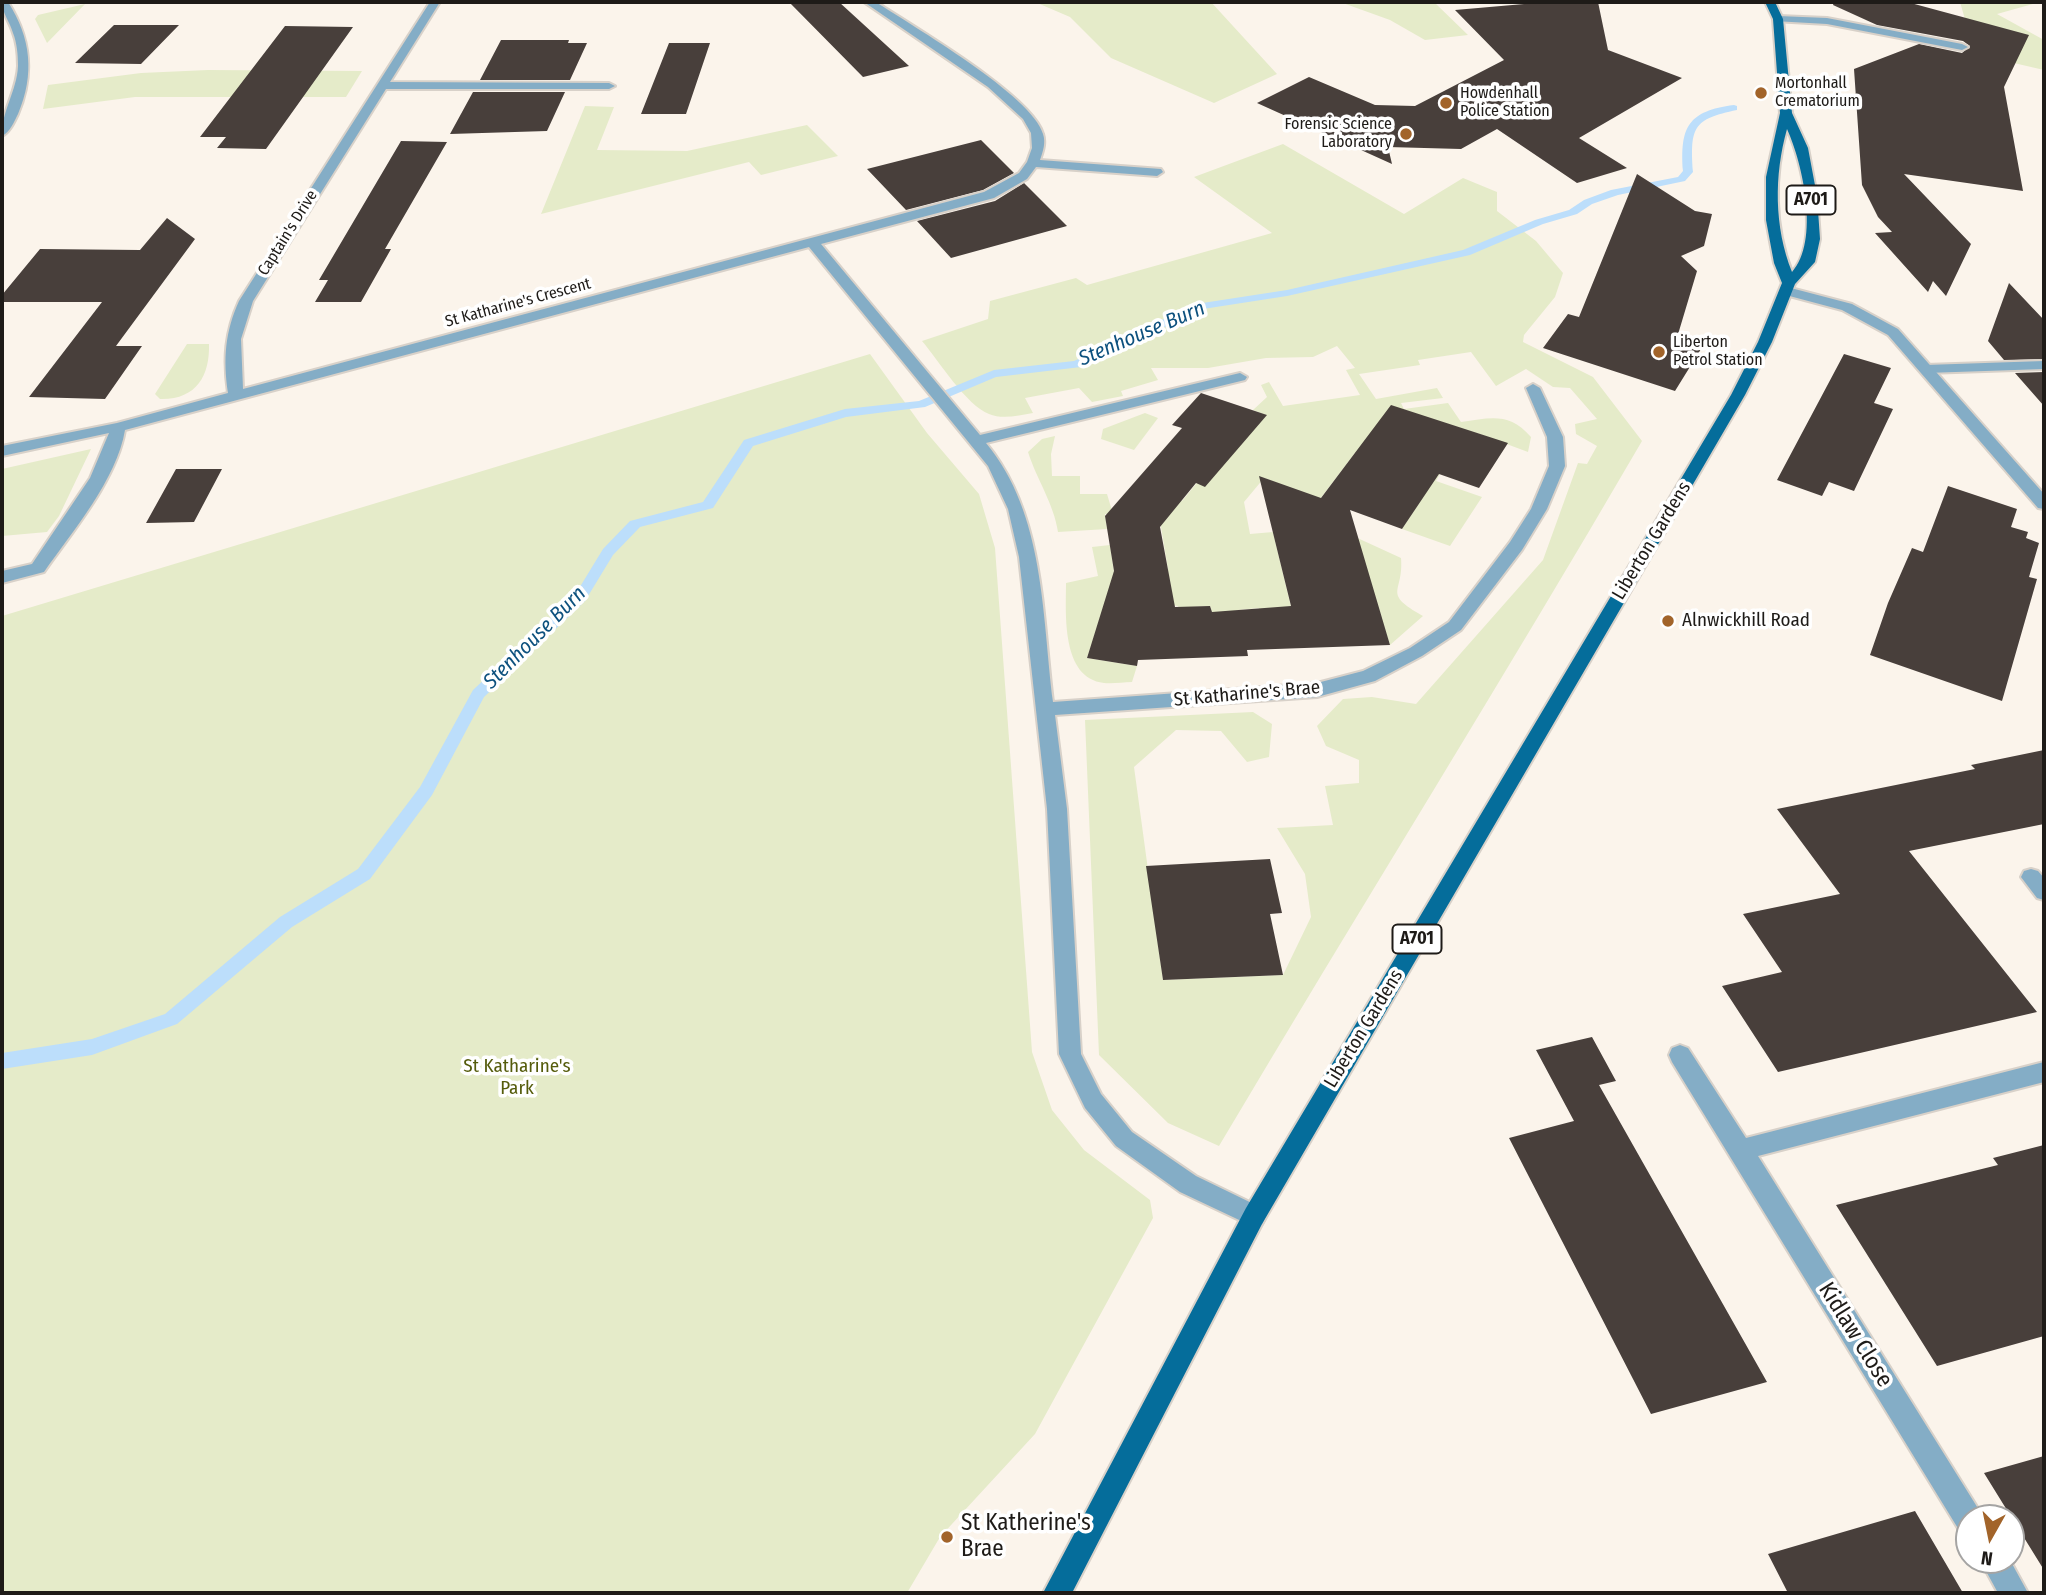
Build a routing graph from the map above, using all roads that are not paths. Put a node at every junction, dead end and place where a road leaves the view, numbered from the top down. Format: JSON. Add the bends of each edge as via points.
{"nodes":[{"id":1,"x":2,"y":2,"type":"edge"},
{"id":2,"x":435,"y":2,"type":"edge"},
{"id":3,"x":869,"y":2,"type":"edge"},
{"id":4,"x":1770,"y":2,"type":"edge"},
{"id":5,"x":1777,"y":19,"type":"junction"},
{"id":6,"x":1962,"y":47,"type":"dead end"},
{"id":7,"x":382,"y":85,"type":"junction"},
{"id":8,"x":609,"y":86,"type":"dead end"},
{"id":9,"x":1786,"y":113,"type":"junction"},
{"id":10,"x":2,"y":132,"type":"edge"},
{"id":11,"x":1032,"y":163,"type":"junction"},
{"id":12,"x":1157,"y":172,"type":"dead end"},
{"id":13,"x":813,"y":243,"type":"junction"},
{"id":14,"x":1788,"y":287,"type":"junction"},
{"id":15,"x":2044,"y":365,"type":"edge"},
{"id":16,"x":1926,"y":369,"type":"junction"},
{"id":17,"x":1240,"y":377,"type":"dead end"},
{"id":18,"x":1533,"y":388,"type":"dead end"},
{"id":19,"x":236,"y":395,"type":"junction"},
{"id":20,"x":118,"y":427,"type":"junction"},
{"id":21,"x":975,"y":441,"type":"junction"},
{"id":22,"x":2,"y":451,"type":"edge"},
{"id":23,"x":2044,"y":504,"type":"edge"},
{"id":24,"x":2,"y":577,"type":"edge"},
{"id":25,"x":1046,"y":709,"type":"junction"},
{"id":26,"x":1680,"y":1055,"type":"dead end"},
{"id":27,"x":2044,"y":1072,"type":"edge"},
{"id":28,"x":1741,"y":1150,"type":"junction"},
{"id":29,"x":1254,"y":1216,"type":"junction"},
{"id":30,"x":1959,"y":1504,"type":"edge"},
{"id":31,"x":2002,"y":1574,"type":"edge"},
{"id":32,"x":1057,"y":1593,"type":"edge"},
{"id":33,"x":2014,"y":1593,"type":"edge"}],
"edges":[{"from":1,"to":10,"type":"street","via":[[11,13],[26,61],[20,93]]},
{"from":2,"to":7,"type":"street","name":"Captain's Drive"},
{"from":3,"to":11,"type":"street","via":[[1018,105],[1037,133]]},
{"from":4,"to":5,"type":"main road","number":"A701"},
{"from":5,"to":6,"type":"street","via":[[1826,21]]},
{"from":5,"to":9,"type":"main road","number":"A701"},
{"from":7,"to":8,"type":"street"},
{"from":7,"to":19,"type":"street","name":"Captain's Drive","via":[[239,314],[230,356]]},
{"from":9,"to":14,"type":"main road","number":"A701","via":[[1772,179],[1773,240]]},
{"from":9,"to":14,"type":"main road","number":"A701","via":[[1802,148],[1813,239],[1808,262]]},
{"from":11,"to":12,"type":"street","via":[[1127,176]]},
{"from":11,"to":13,"type":"street","name":"St Katharine's Crescent","via":[[1023,176],[989,195]]},
{"from":13,"to":19,"type":"street","name":"St Katharine's Crescent"},
{"from":13,"to":21,"type":"street"},
{"from":14,"to":16,"type":"street","via":[[1875,320],[1902,341]]},
{"from":14,"to":29,"type":"main road","name":"Liberton Gardens","number":"A701","via":[[1738,395]]},
{"from":15,"to":16,"type":"street"},
{"from":16,"to":23,"type":"street"},
{"from":17,"to":21,"type":"street"},
{"from":18,"to":25,"type":"street","name":"St Katharine's Brae","via":[[1555,437],[1557,466],[1539,509],[1516,547],[1455,625],[1416,652],[1369,676],[1317,690]]},
{"from":19,"to":20,"type":"street","name":"St Katharine's Crescent"},
{"from":20,"to":22,"type":"street","name":"St Katharine's Crescent"},
{"from":20,"to":24,"type":"street","via":[[116,445],[38,568]]},
{"from":21,"to":25,"type":"street","via":[[1012,492],[1022,524]]},
{"from":25,"to":29,"type":"street","via":[[1057,809],[1070,1054],[1093,1101],[1124,1139],[1188,1184]]},
{"from":26,"to":28,"type":"street","name":"Kidlaw Close"},
{"from":27,"to":28,"type":"street"},
{"from":28,"to":30,"type":"street","name":"Kidlaw Close"},
{"from":29,"to":32,"type":"main road","name":"Liberton Gardens","number":"A701"},
{"from":31,"to":33,"type":"street"}]}
